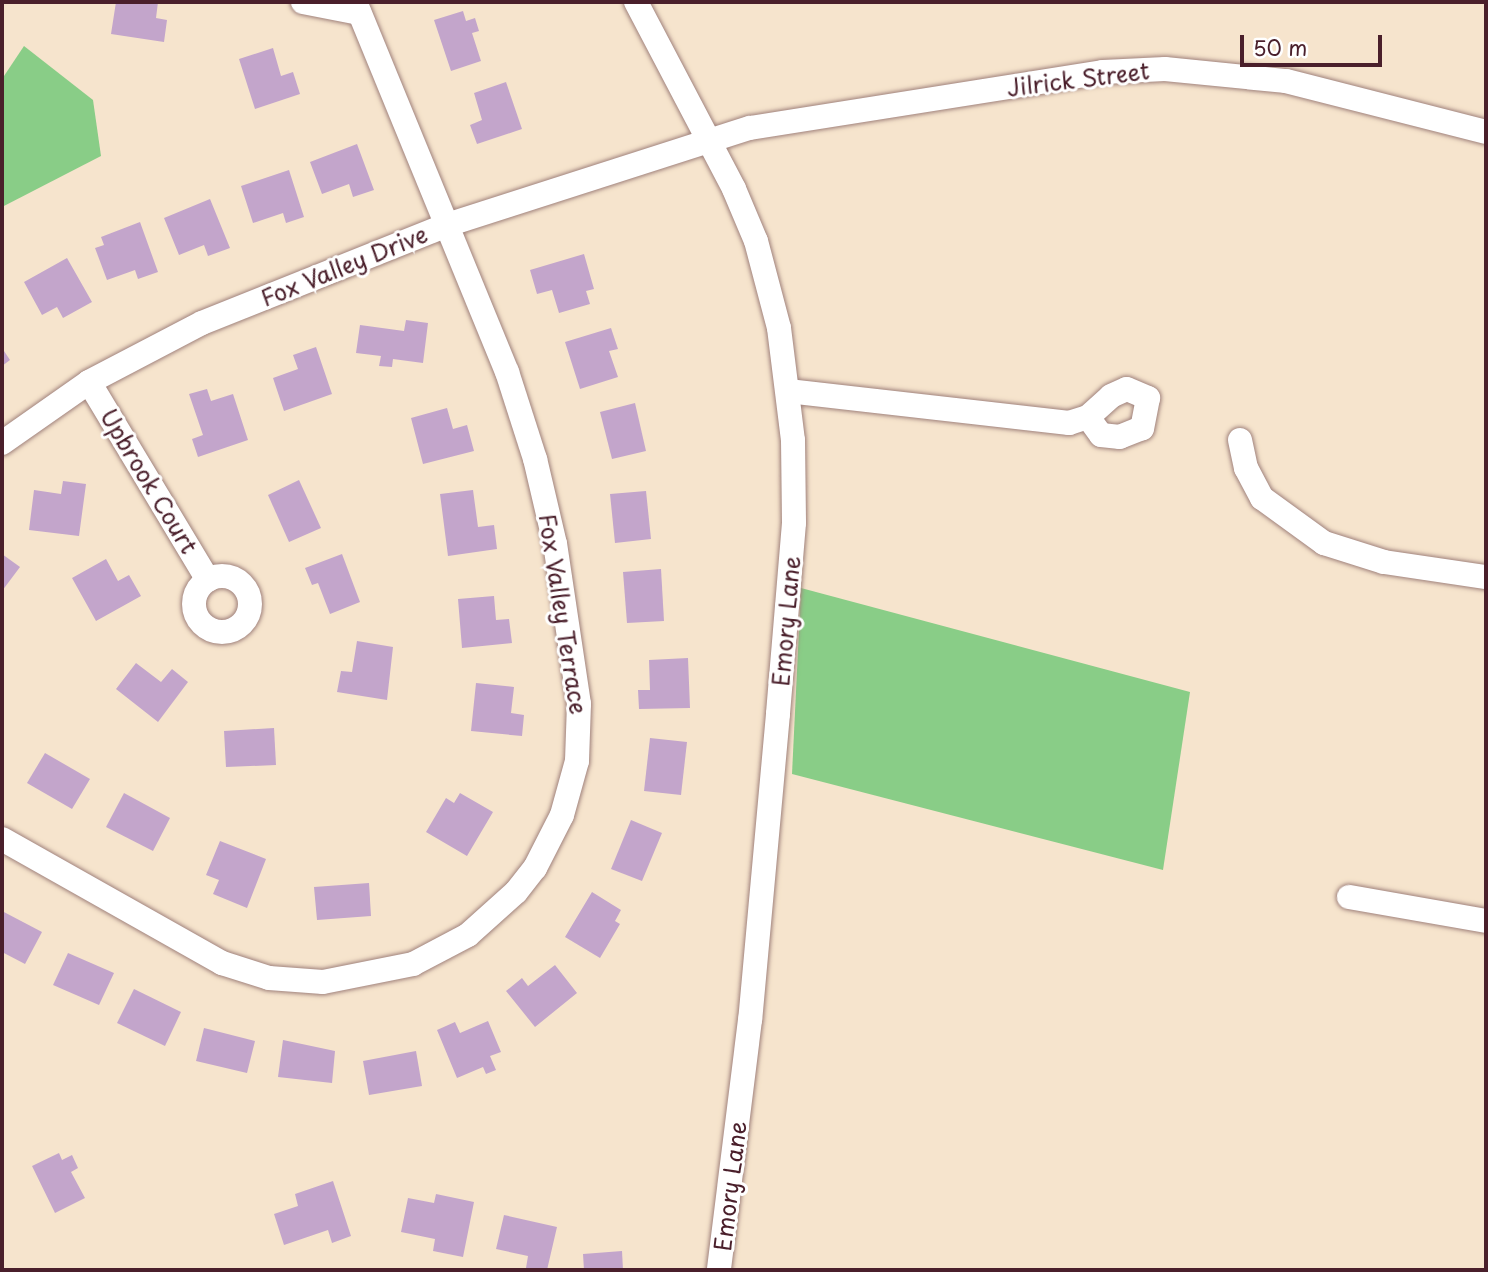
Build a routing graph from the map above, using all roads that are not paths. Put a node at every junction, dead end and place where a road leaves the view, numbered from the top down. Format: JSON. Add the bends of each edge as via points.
{"nodes":[{"id":1,"x":303,"y":2,"type":"edge"},
{"id":2,"x":636,"y":2,"type":"edge"},
{"id":3,"x":357,"y":7,"type":"edge"},
{"id":4,"x":1486,"y":132,"type":"edge"},
{"id":5,"x":710,"y":142,"type":"junction"},
{"id":6,"x":447,"y":225,"type":"junction"},
{"id":7,"x":89,"y":382,"type":"junction"},
{"id":8,"x":789,"y":391,"type":"junction"},
{"id":9,"x":1088,"y":416,"type":"dead end"},
{"id":10,"x":1240,"y":440,"type":"dead end"},
{"id":11,"x":2,"y":443,"type":"edge"},
{"id":12,"x":1486,"y":577,"type":"edge"},
{"id":13,"x":208,"y":580,"type":"dead end"},
{"id":14,"x":2,"y":839,"type":"edge"},
{"id":15,"x":1349,"y":897,"type":"dead end"},
{"id":16,"x":1486,"y":921,"type":"edge"},
{"id":17,"x":719,"y":1270,"type":"edge"}],
"edges":[{"from":1,"to":3,"type":"street"},
{"from":2,"to":5,"type":"street","name":"Emory Lane"},
{"from":3,"to":6,"type":"street","name":"Fox Valley Terrace"},
{"from":4,"to":5,"type":"street","name":"Jilrick Street","via":[[1286,81],[1216,71],[1142,69],[778,122]]},
{"from":5,"to":6,"type":"street","name":"Fox Valley Drive"},
{"from":5,"to":8,"type":"street","name":"Emory Lane","via":[[756,241],[779,328]]},
{"from":6,"to":7,"type":"street","name":"Fox Valley Drive","via":[[202,323]]},
{"from":6,"to":14,"type":"street","name":"Fox Valley Terrace","via":[[507,372],[535,459],[574,664],[580,732],[576,761],[562,815],[534,868],[492,916],[439,952],[382,973],[297,981],[222,963]]},
{"from":7,"to":11,"type":"street","name":"Fox Valley Drive"},
{"from":7,"to":13,"type":"street","name":"Upbrook Court"},
{"from":8,"to":9,"type":"street","via":[[1069,423]]},
{"from":8,"to":17,"type":"street","name":"Emory Lane","via":[[794,470],[792,558],[750,1020]]},
{"from":10,"to":12,"type":"street","via":[[1246,467],[1262,498],[1324,543],[1384,562]]},
{"from":15,"to":16,"type":"street"}]}
